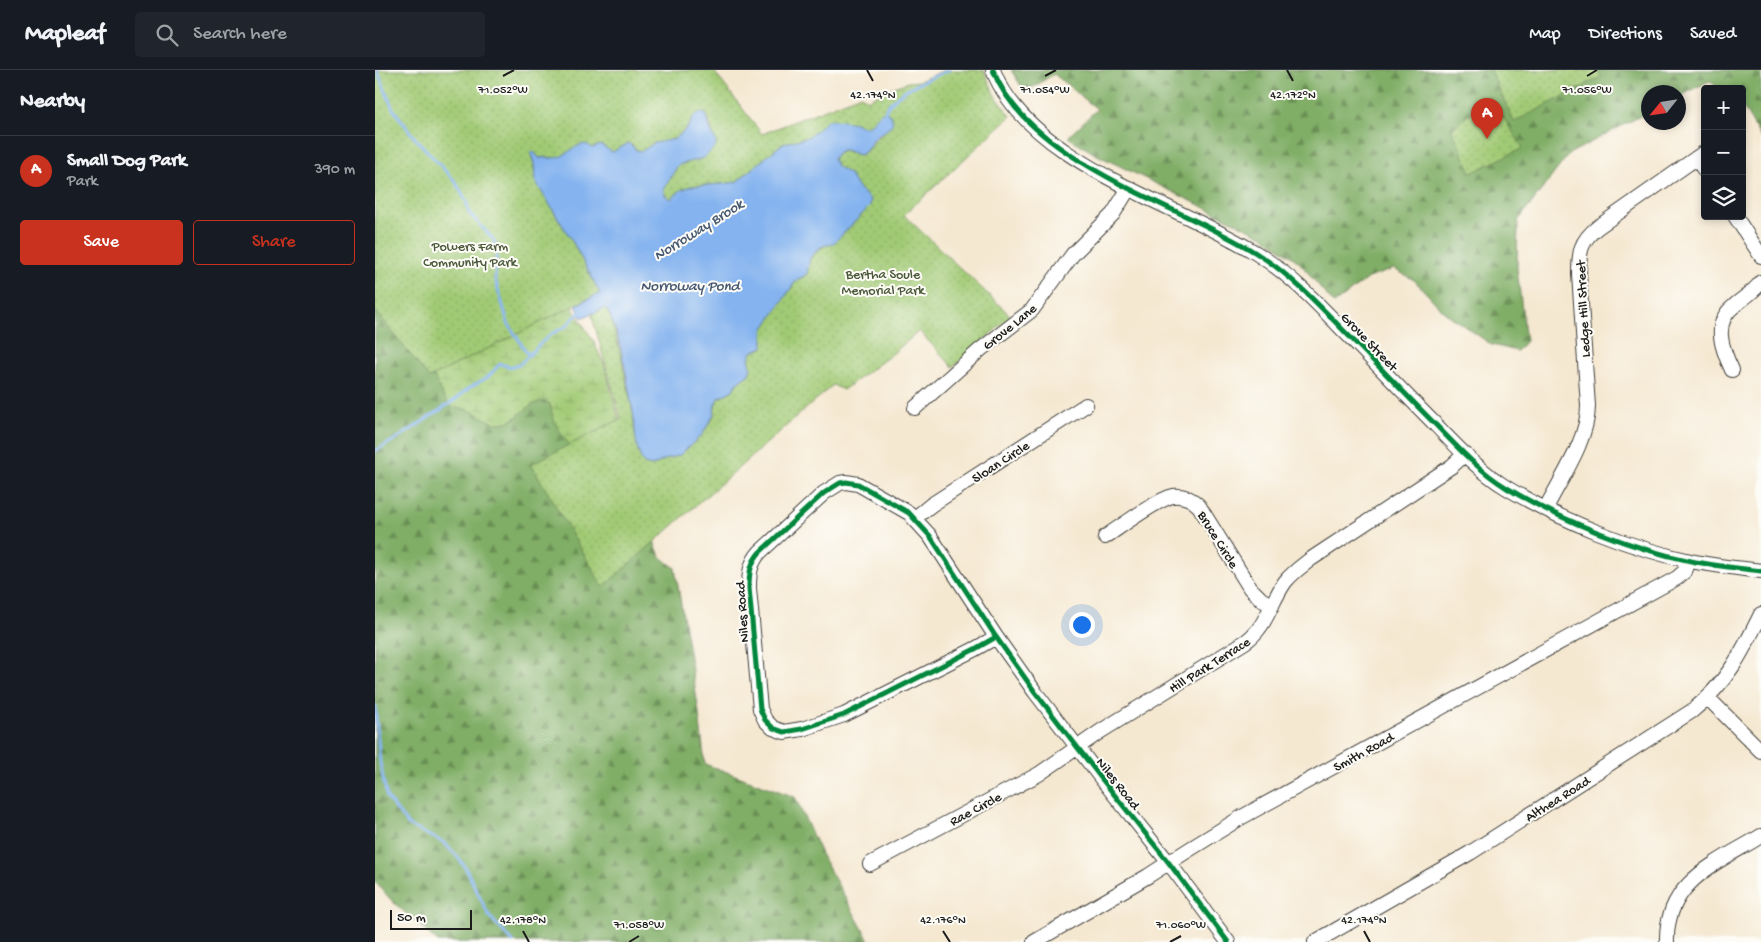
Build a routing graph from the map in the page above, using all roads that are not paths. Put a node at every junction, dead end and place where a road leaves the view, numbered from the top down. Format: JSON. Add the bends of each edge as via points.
{"nodes":[{"id":1,"x":993,"y":70,"type":"edge"},
{"id":2,"x":1701,"y":161,"type":"edge"},
{"id":3,"x":1129,"y":188,"type":"junction"},
{"id":4,"x":1738,"y":220,"type":"edge"},
{"id":5,"x":1761,"y":256,"type":"edge"},
{"id":6,"x":1761,"y":282,"type":"edge"},
{"id":7,"x":1733,"y":370,"type":"dead end"},
{"id":8,"x":1087,"y":405,"type":"dead end"},
{"id":9,"x":915,"y":408,"type":"dead end"},
{"id":10,"x":1465,"y":454,"type":"junction"},
{"id":11,"x":1546,"y":508,"type":"junction"},
{"id":12,"x":915,"y":518,"type":"junction"},
{"id":13,"x":1105,"y":537,"type":"dead end"},
{"id":14,"x":1689,"y":561,"type":"junction"},
{"id":15,"x":1761,"y":571,"type":"edge"},
{"id":16,"x":1272,"y":606,"type":"junction"},
{"id":17,"x":1761,"y":614,"type":"edge"},
{"id":18,"x":996,"y":637,"type":"junction"},
{"id":19,"x":1708,"y":698,"type":"junction"},
{"id":20,"x":1077,"y":748,"type":"junction"},
{"id":21,"x":1761,"y":751,"type":"edge"},
{"id":22,"x":1761,"y":836,"type":"edge"},
{"id":23,"x":1169,"y":863,"type":"junction"},
{"id":24,"x":870,"y":864,"type":"dead end"},
{"id":25,"x":1034,"y":942,"type":"edge"},
{"id":26,"x":1228,"y":942,"type":"edge"},
{"id":27,"x":1315,"y":942,"type":"edge"},
{"id":28,"x":1667,"y":942,"type":"edge"}],
"edges":[{"from":1,"to":3,"type":"street","name":"Grove Street","via":[[1010,101],[1033,125],[1066,151]]},
{"from":2,"to":11,"type":"street","name":"Ledge Hill Street","via":[[1699,156],[1598,227],[1583,243],[1579,274],[1587,421],[1579,444]]},
{"from":3,"to":9,"type":"street","name":"Grove Lane","via":[[1113,214],[1073,254],[1032,310],[979,350]]},
{"from":3,"to":10,"type":"street","name":"Grove Street","via":[[1246,247],[1285,274]]},
{"from":4,"to":5,"type":"street"},
{"from":6,"to":7,"type":"street","via":[[1723,319],[1722,344]]},
{"from":8,"to":12,"type":"street","name":"Sloan Circle"},
{"from":10,"to":11,"type":"street","name":"Grove Street","via":[[1505,487]]},
{"from":10,"to":16,"type":"street","name":"Hill Park Terrace","via":[[1452,466],[1299,568],[1287,580]]},
{"from":11,"to":14,"type":"street","name":"Grove Street","via":[[1617,539]]},
{"from":12,"to":18,"type":"street","name":"Niles Road"},
{"from":12,"to":18,"type":"street","name":"Niles Road","via":[[863,486],[852,482],[840,483],[824,493],[756,557],[749,581],[759,702],[765,720],[784,732],[836,718]]},
{"from":13,"to":16,"type":"street","name":"Bruce Circle","via":[[1163,500],[1174,496],[1186,497],[1199,506],[1250,588]]},
{"from":14,"to":15,"type":"street","name":"Grove Street"},
{"from":14,"to":23,"type":"street","name":"Smith Road","via":[[1677,578],[1242,818]]},
{"from":16,"to":20,"type":"street","name":"Hill Park Terrace","via":[[1263,625],[1250,639]]},
{"from":17,"to":19,"type":"street","name":"Althea Road","via":[[1735,665]]},
{"from":18,"to":20,"type":"street","name":"Niles Road"},
{"from":19,"to":21,"type":"street"},
{"from":19,"to":27,"type":"street","name":"Althea Road","via":[[1665,730],[1470,853]]},
{"from":20,"to":23,"type":"street","name":"Niles Road"},
{"from":20,"to":24,"type":"street","name":"Rae Circle","via":[[1039,774]]},
{"from":22,"to":28,"type":"street","via":[[1684,888],[1672,908]]},
{"from":23,"to":25,"type":"street","name":"Smith Road"},
{"from":23,"to":26,"type":"street","name":"Niles Road"}]}
